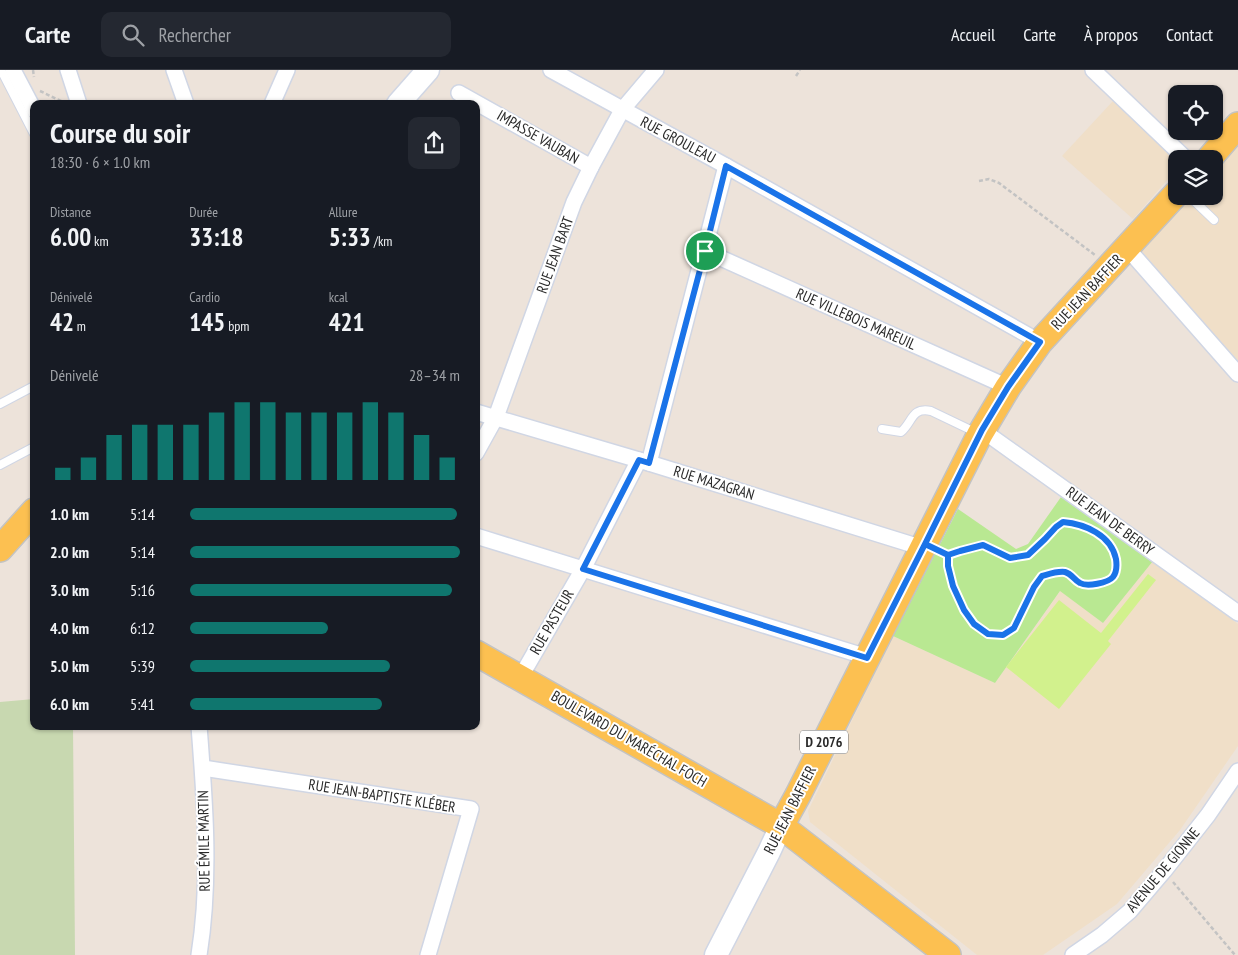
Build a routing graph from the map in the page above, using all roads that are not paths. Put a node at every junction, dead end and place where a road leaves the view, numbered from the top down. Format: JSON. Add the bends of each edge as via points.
{"nodes":[{"id":1,"x":0,"y":70,"type":"edge"},
{"id":2,"x":13,"y":70,"type":"edge"},
{"id":3,"x":68,"y":70,"type":"edge"},
{"id":4,"x":174,"y":70,"type":"edge"},
{"id":5,"x":287,"y":70,"type":"edge"},
{"id":6,"x":428,"y":70,"type":"edge"},
{"id":7,"x":551,"y":70,"type":"edge"},
{"id":8,"x":656,"y":70,"type":"edge"},
{"id":9,"x":1093,"y":70,"type":"edge"},
{"id":10,"x":459,"y":93,"type":"dead end"},
{"id":11,"x":79,"y":100,"type":"edge"},
{"id":12,"x":185,"y":100,"type":"edge"},
{"id":13,"x":274,"y":100,"type":"edge"},
{"id":14,"x":402,"y":100,"type":"edge"},
{"id":15,"x":471,"y":100,"type":"edge"},
{"id":16,"x":30,"y":102,"type":"edge"},
{"id":17,"x":480,"y":105,"type":"edge"},
{"id":18,"x":622,"y":110,"type":"junction"},
{"id":19,"x":1238,"y":125,"type":"edge"},
{"id":20,"x":30,"y":126,"type":"edge"},
{"id":21,"x":1177,"y":150,"type":"edge"},
{"id":22,"x":1217,"y":150,"type":"edge"},
{"id":23,"x":726,"y":166,"type":"junction"},
{"id":24,"x":590,"y":167,"type":"junction"},
{"id":25,"x":1168,"y":203,"type":"edge"},
{"id":26,"x":1198,"y":205,"type":"edge"},
{"id":27,"x":1214,"y":220,"type":"dead end"},
{"id":28,"x":1127,"y":248,"type":"junction"},
{"id":29,"x":705,"y":251,"type":"junction"},
{"id":30,"x":1040,"y":342,"type":"junction"},
{"id":31,"x":1238,"y":374,"type":"edge"},
{"id":32,"x":1008,"y":387,"type":"junction"},
{"id":33,"x":30,"y":388,"type":"edge"},
{"id":34,"x":0,"y":404,"type":"edge"},
{"id":35,"x":480,"y":413,"type":"edge"},
{"id":36,"x":496,"y":417,"type":"junction"},
{"id":37,"x":882,"y":429,"type":"dead end"},
{"id":38,"x":981,"y":432,"type":"junction"},
{"id":39,"x":480,"y":446,"type":"edge"},
{"id":40,"x":30,"y":449,"type":"edge"},
{"id":41,"x":644,"y":461,"type":"junction"},
{"id":42,"x":0,"y":465,"type":"edge"},
{"id":43,"x":30,"y":515,"type":"edge"},
{"id":44,"x":480,"y":537,"type":"edge"},
{"id":45,"x":924,"y":546,"type":"junction"},
{"id":46,"x":0,"y":549,"type":"edge"},
{"id":47,"x":583,"y":569,"type":"junction"},
{"id":48,"x":1236,"y":606,"type":"edge"},
{"id":49,"x":480,"y":655,"type":"edge"},
{"id":50,"x":867,"y":658,"type":"junction"},
{"id":51,"x":520,"y":678,"type":"junction"},
{"id":52,"x":199,"y":730,"type":"edge"},
{"id":53,"x":202,"y":768,"type":"junction"},
{"id":54,"x":1238,"y":771,"type":"edge"},
{"id":55,"x":781,"y":826,"type":"junction"},
{"id":56,"x":945,"y":954,"type":"edge"},
{"id":57,"x":199,"y":955,"type":"edge"},
{"id":58,"x":428,"y":955,"type":"edge"},
{"id":59,"x":716,"y":955,"type":"edge"},
{"id":60,"x":1073,"y":955,"type":"edge"}],
"edges":[{"from":1,"to":20,"type":"lane"},
{"from":2,"to":16,"type":"street"},
{"from":3,"to":11,"type":"street"},
{"from":4,"to":12,"type":"street"},
{"from":5,"to":13,"type":"street"},
{"from":6,"to":14,"type":"main road"},
{"from":7,"to":18,"type":"street","name":"RUE GROULEAU"},
{"from":8,"to":18,"type":"street","name":"RUE JEAN BART"},
{"from":9,"to":21,"type":"street"},
{"from":10,"to":15,"type":"street","name":"IMPASSE VAUBAN"},
{"from":17,"to":24,"type":"street","name":"IMPASSE VAUBAN"},
{"from":18,"to":23,"type":"street","name":"RUE GROULEAU"},
{"from":18,"to":24,"type":"street","name":"RUE JEAN BART"},
{"from":19,"to":22,"type":"main road"},
{"from":23,"to":29,"type":"street","name":"RUE PASTEUR"},
{"from":23,"to":30,"type":"street","name":"RUE GROULEAU"},
{"from":24,"to":36,"type":"street","name":"RUE JEAN BART","via":[[574,202]]},
{"from":25,"to":28,"type":"main road","name":"RUE JEAN BAFFIER","number":"D 2076"},
{"from":26,"to":27,"type":"lane"},
{"from":28,"to":30,"type":"main road","name":"RUE JEAN BAFFIER","number":"D 2076"},
{"from":28,"to":31,"type":"street"},
{"from":29,"to":32,"type":"street","name":"RUE VILLEBOIS MAREUIL"},
{"from":29,"to":41,"type":"street","name":"RUE PASTEUR"},
{"from":30,"to":32,"type":"main road","name":"RUE JEAN BAFFIER","number":"D 2076"},
{"from":32,"to":38,"type":"main road","name":"RUE JEAN BAFFIER","number":"D 2076"},
{"from":33,"to":34,"type":"lane"},
{"from":35,"to":36,"type":"street","name":"RUE MAZAGRAN"},
{"from":36,"to":39,"type":"street","name":"RUE JEAN BART"},
{"from":36,"to":41,"type":"street","name":"RUE MAZAGRAN"},
{"from":37,"to":38,"type":"lane","via":[[901,432],[914,414],[924,410]]},
{"from":38,"to":45,"type":"main road","name":"RUE JEAN BAFFIER","number":"D 2076"},
{"from":38,"to":48,"type":"street","name":"RUE JEAN DE BERRY"},
{"from":40,"to":42,"type":"lane"},
{"from":41,"to":45,"type":"street","name":"RUE MAZAGRAN"},
{"from":41,"to":47,"type":"street","name":"RUE PASTEUR"},
{"from":43,"to":46,"type":"main road"},
{"from":44,"to":47,"type":"street"},
{"from":45,"to":50,"type":"main road","name":"RUE JEAN BAFFIER","number":"D 2076"},
{"from":47,"to":50,"type":"street"},
{"from":47,"to":51,"type":"street","name":"RUE PASTEUR"},
{"from":49,"to":51,"type":"main road","name":"BOULEVARD DU MARÉCHAL FOCH"},
{"from":50,"to":55,"type":"main road","name":"RUE JEAN BAFFIER","number":"D 2076"},
{"from":51,"to":55,"type":"main road","name":"BOULEVARD DU MARÉCHAL FOCH"},
{"from":52,"to":53,"type":"street","name":"RUE ÉMILE MARTIN"},
{"from":53,"to":57,"type":"street","name":"RUE ÉMILE MARTIN","via":[[206,847]]},
{"from":53,"to":58,"type":"street","name":"RUE JEAN-BAPTISTE KLÉBER","via":[[471,810]]},
{"from":54,"to":60,"type":"street","name":"AVENUE DE GIONNE","via":[[1208,815],[1130,911]]},
{"from":55,"to":56,"type":"main road","name":"BOULEVARD DU MARÉCHAL FOCH"},
{"from":55,"to":59,"type":"main road","name":"RUE JEAN BAFFIER"}]}
